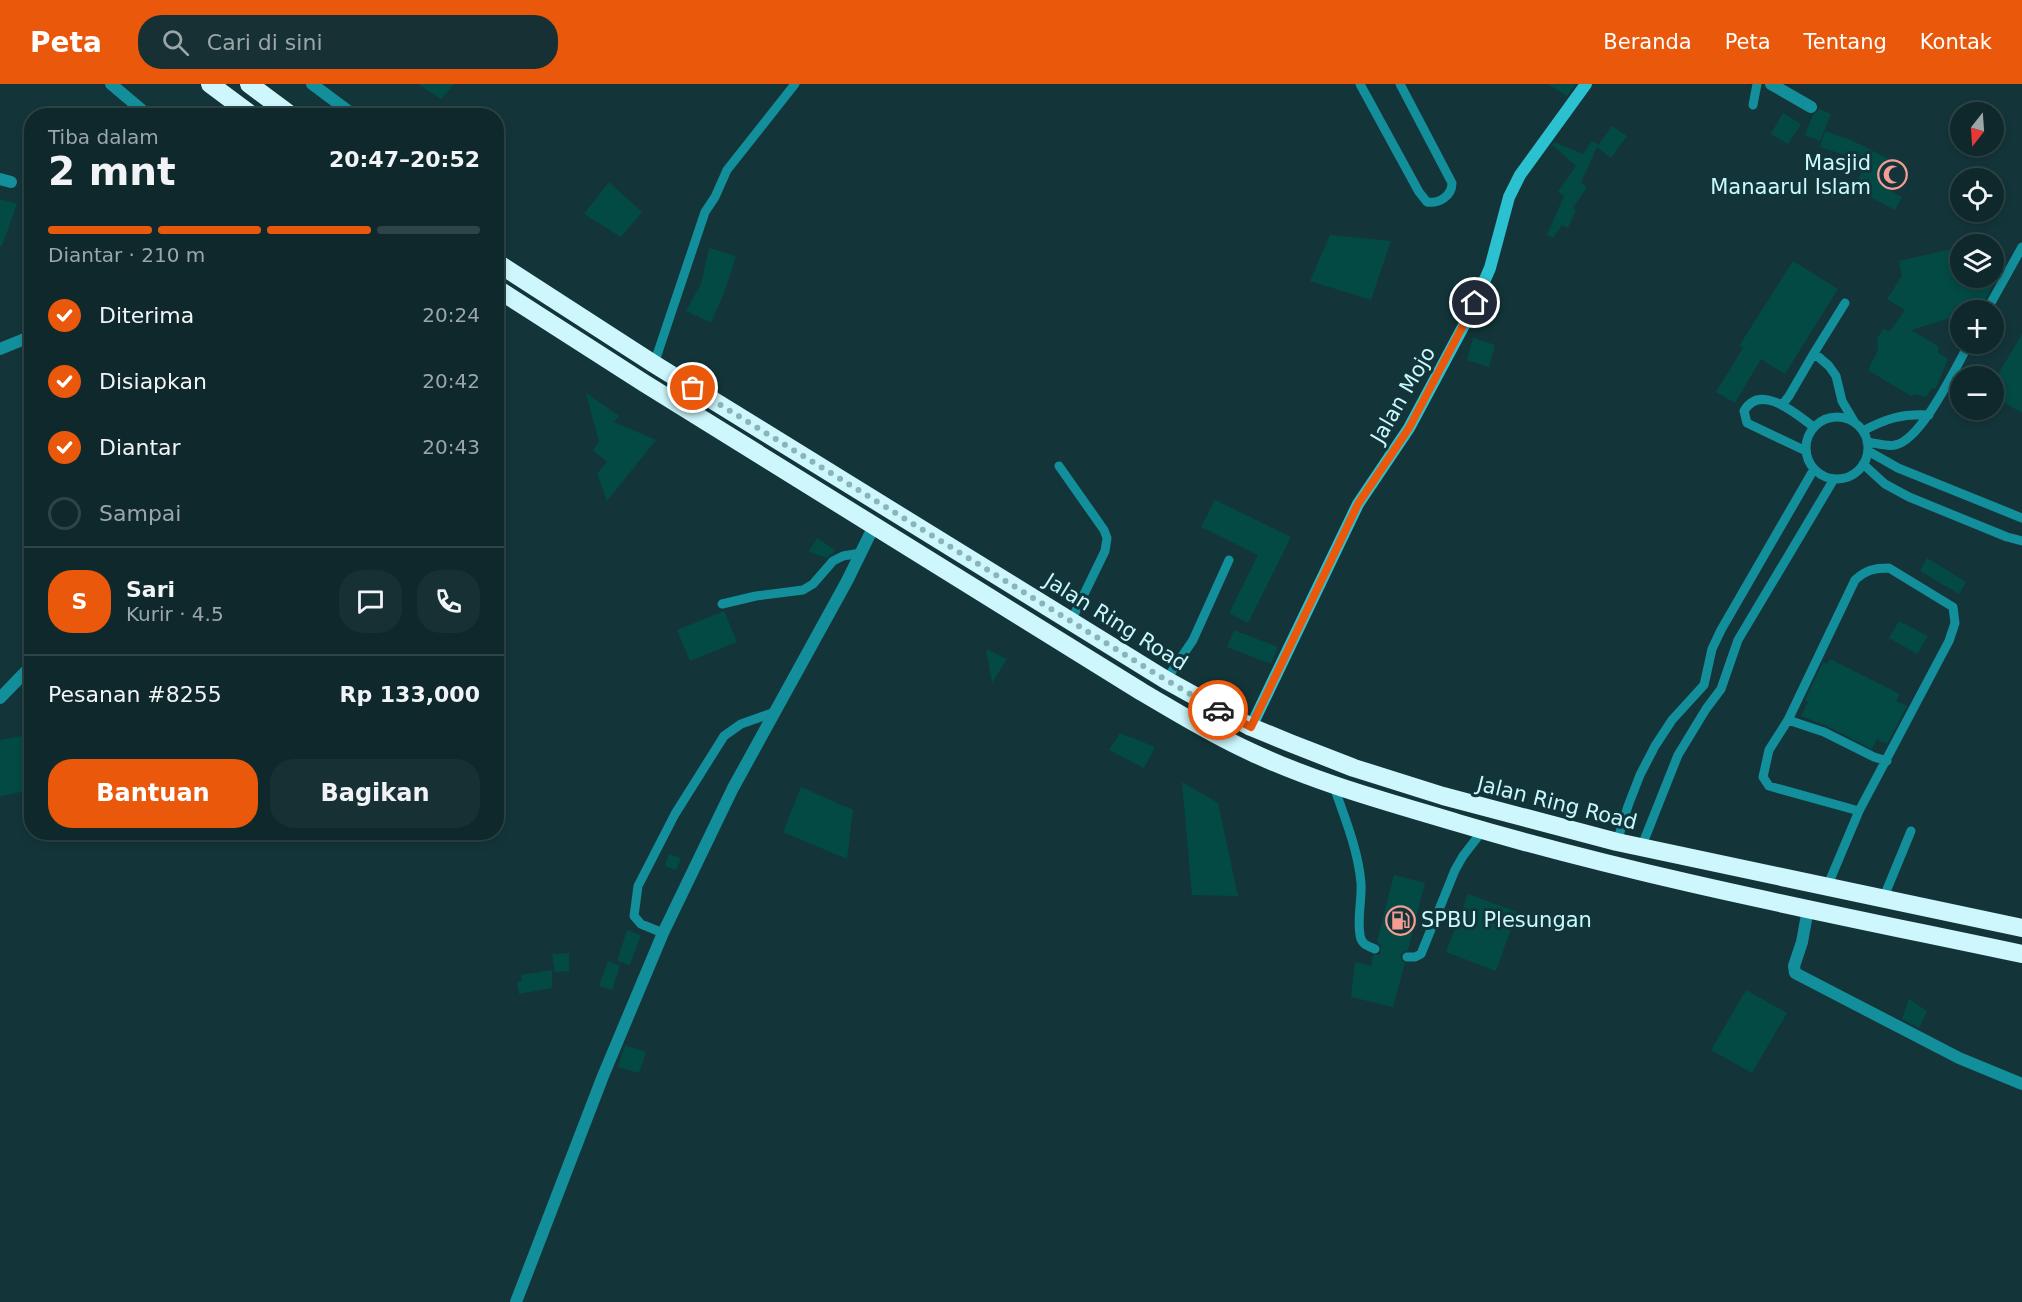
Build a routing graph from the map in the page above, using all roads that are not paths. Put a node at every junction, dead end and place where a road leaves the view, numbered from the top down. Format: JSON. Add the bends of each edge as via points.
{"nodes":[{"id":1,"x":111,"y":84,"type":"edge"},
{"id":2,"x":210,"y":84,"type":"edge"},
{"id":3,"x":249,"y":84,"type":"edge"},
{"id":4,"x":795,"y":84,"type":"edge"},
{"id":5,"x":1360,"y":84,"type":"edge"},
{"id":6,"x":1400,"y":84,"type":"edge"},
{"id":7,"x":1586,"y":84,"type":"edge"},
{"id":8,"x":1758,"y":84,"type":"edge"},
{"id":9,"x":1771,"y":84,"type":"edge"},
{"id":10,"x":321,"y":87,"type":"edge"},
{"id":11,"x":1753,"y":105,"type":"dead end"},
{"id":12,"x":1811,"y":107,"type":"dead end"},
{"id":13,"x":140,"y":108,"type":"edge"},
{"id":14,"x":242,"y":108,"type":"edge"},
{"id":15,"x":281,"y":108,"type":"edge"},
{"id":16,"x":346,"y":108,"type":"edge"},
{"id":17,"x":2022,"y":247,"type":"edge"},
{"id":18,"x":504,"y":267,"type":"edge"},
{"id":19,"x":504,"y":293,"type":"edge"},
{"id":20,"x":1993,"y":300,"type":"edge"},
{"id":21,"x":1845,"y":303,"type":"dead end"},
{"id":22,"x":24,"y":339,"type":"edge"},
{"id":23,"x":0,"y":349,"type":"edge"},
{"id":24,"x":1814,"y":353,"type":"junction"},
{"id":25,"x":1963,"y":354,"type":"edge"},
{"id":26,"x":654,"y":364,"type":"junction"},
{"id":27,"x":1782,"y":405,"type":"junction"},
{"id":28,"x":1929,"y":415,"type":"junction"},
{"id":29,"x":1855,"y":423,"type":"junction"},
{"id":30,"x":1814,"y":427,"type":"junction"},
{"id":31,"x":1863,"y":431,"type":"junction"},
{"id":32,"x":1868,"y":446,"type":"junction"},
{"id":33,"x":1806,"y":452,"type":"junction"},
{"id":34,"x":1863,"y":464,"type":"junction"},
{"id":35,"x":1059,"y":466,"type":"dead end"},
{"id":36,"x":1814,"y":469,"type":"junction"},
{"id":37,"x":1834,"y":479,"type":"junction"},
{"id":38,"x":2022,"y":518,"type":"edge"},
{"id":39,"x":874,"y":526,"type":"junction"},
{"id":40,"x":2022,"y":541,"type":"edge"},
{"id":41,"x":861,"y":553,"type":"junction"},
{"id":42,"x":1229,"y":560,"type":"dead end"},
{"id":43,"x":722,"y":604,"type":"dead end"},
{"id":44,"x":1071,"y":621,"type":"junction"},
{"id":45,"x":24,"y":673,"type":"edge"},
{"id":46,"x":1166,"y":680,"type":"junction"},
{"id":47,"x":0,"y":698,"type":"edge"},
{"id":48,"x":775,"y":712,"type":"junction"},
{"id":49,"x":1788,"y":720,"type":"junction"},
{"id":50,"x":1251,"y":727,"type":"junction"},
{"id":51,"x":1887,"y":761,"type":"junction"},
{"id":52,"x":1334,"y":784,"type":"junction"},
{"id":53,"x":1859,"y":811,"type":"junction"},
{"id":54,"x":1483,"y":830,"type":"junction"},
{"id":55,"x":1911,"y":831,"type":"dead end"},
{"id":56,"x":1617,"y":842,"type":"junction"},
{"id":57,"x":1641,"y":848,"type":"junction"},
{"id":58,"x":1669,"y":854,"type":"junction"},
{"id":59,"x":1664,"y":878,"type":"junction"},
{"id":60,"x":1827,"y":886,"type":"junction"},
{"id":61,"x":1883,"y":898,"type":"junction"},
{"id":62,"x":1808,"y":909,"type":"junction"},
{"id":63,"x":2022,"y":928,"type":"edge"},
{"id":64,"x":663,"y":933,"type":"junction"},
{"id":65,"x":1375,"y":949,"type":"dead end"},
{"id":66,"x":2022,"y":954,"type":"edge"},
{"id":67,"x":1407,"y":957,"type":"dead end"},
{"id":68,"x":2022,"y":1084,"type":"edge"},
{"id":69,"x":516,"y":1302,"type":"edge"}],
"edges":[{"from":1,"to":13,"type":"street"},
{"from":2,"to":14,"type":"highway"},
{"from":3,"to":15,"type":"highway"},
{"from":4,"to":26,"type":"lane","via":[[727,170],[705,212]]},
{"from":5,"to":6,"type":"lane","via":[[1419,192],[1432,203],[1448,195],[1452,183]]},
{"from":7,"to":50,"type":"street","name":"Jalan Mojo","via":[[1520,175],[1509,197],[1490,268],[1470,314],[1409,428],[1358,504]]},
{"from":8,"to":11,"type":"lane"},
{"from":9,"to":12,"type":"street"},
{"from":10,"to":16,"type":"street"},
{"from":17,"to":20,"type":"lane"},
{"from":18,"to":26,"type":"highway","name":"Jalan Ring Road"},
{"from":19,"to":39,"type":"highway","name":"Jalan Ring Road"},
{"from":21,"to":24,"type":"lane"},
{"from":22,"to":23,"type":"street"},
{"from":24,"to":27,"type":"lane"},
{"from":24,"to":29,"type":"lane","via":[[1836,376],[1842,401]]},
{"from":25,"to":28,"type":"lane"},
{"from":26,"to":44,"type":"highway","name":"Jalan Ring Road"},
{"from":27,"to":30,"type":"lane"},
{"from":27,"to":33,"type":"lane","via":[[1758,399],[1747,406],[1744,416],[1747,423]]},
{"from":28,"to":31,"type":"lane","via":[[1900,415]]},
{"from":28,"to":32,"type":"lane","via":[[1896,445]]},
{"from":29,"to":30,"type":"lane","via":[[1834,417]]},
{"from":29,"to":31,"type":"lane"},
{"from":30,"to":33,"type":"lane","via":[[1807,438]]},
{"from":31,"to":32,"type":"lane"},
{"from":32,"to":34,"type":"lane"},
{"from":32,"to":38,"type":"lane","via":[[1898,468]]},
{"from":33,"to":36,"type":"lane"},
{"from":34,"to":37,"type":"lane","via":[[1856,473]]},
{"from":34,"to":40,"type":"lane","via":[[1885,484],[1910,497]]},
{"from":35,"to":44,"type":"lane","via":[[1107,538],[1105,551]]},
{"from":36,"to":37,"type":"lane"},
{"from":36,"to":56,"type":"lane","via":[[1721,630],[1704,685],[1672,720],[1650,756]]},
{"from":37,"to":57,"type":"lane","via":[[1738,640],[1721,689],[1678,755]]},
{"from":39,"to":41,"type":"street"},
{"from":39,"to":52,"type":"highway","name":"Jalan Ring Road","via":[[1211,733]]},
{"from":41,"to":43,"type":"lane","via":[[833,561],[813,584],[802,590]]},
{"from":41,"to":48,"type":"street"},
{"from":42,"to":46,"type":"lane","via":[[1193,640]]},
{"from":44,"to":46,"type":"highway","name":"Jalan Ring Road"},
{"from":45,"to":47,"type":"street"},
{"from":46,"to":50,"type":"highway","name":"Jalan Ring Road"},
{"from":48,"to":64,"type":"street","via":[[733,788]]},
{"from":48,"to":64,"type":"lane","via":[[741,724],[724,736],[675,814],[638,885],[634,916],[641,924]]},
{"from":49,"to":51,"type":"lane"},
{"from":49,"to":51,"type":"lane","via":[[1856,580],[1865,571],[1889,568],[1953,607],[1955,623]]},
{"from":49,"to":53,"type":"lane","via":[[1769,750],[1763,777],[1769,786]]},
{"from":50,"to":56,"type":"highway","name":"Jalan Ring Road","via":[[1395,782]]},
{"from":51,"to":53,"type":"lane"},
{"from":52,"to":54,"type":"highway","name":"Jalan Ring Road"},
{"from":52,"to":65,"type":"lane","via":[[1361,883],[1361,941]]},
{"from":53,"to":60,"type":"lane"},
{"from":54,"to":59,"type":"highway","name":"Jalan Ring Road"},
{"from":54,"to":67,"type":"lane","via":[[1455,870],[1421,954]]},
{"from":55,"to":61,"type":"lane"},
{"from":56,"to":57,"type":"highway","name":"Jalan Ring Road"},
{"from":57,"to":58,"type":"highway","name":"Jalan Ring Road"},
{"from":58,"to":59,"type":"highway"},
{"from":58,"to":60,"type":"highway","name":"Jalan Ring Road"},
{"from":59,"to":62,"type":"highway","name":"Jalan Ring Road"},
{"from":60,"to":61,"type":"highway","name":"Jalan Ring Road"},
{"from":61,"to":63,"type":"highway","name":"Jalan Ring Road"},
{"from":62,"to":66,"type":"highway","name":"Jalan Ring Road"},
{"from":62,"to":68,"type":"street","via":[[1794,966],[1796,973],[1959,1058]]},
{"from":64,"to":69,"type":"street"}]}
